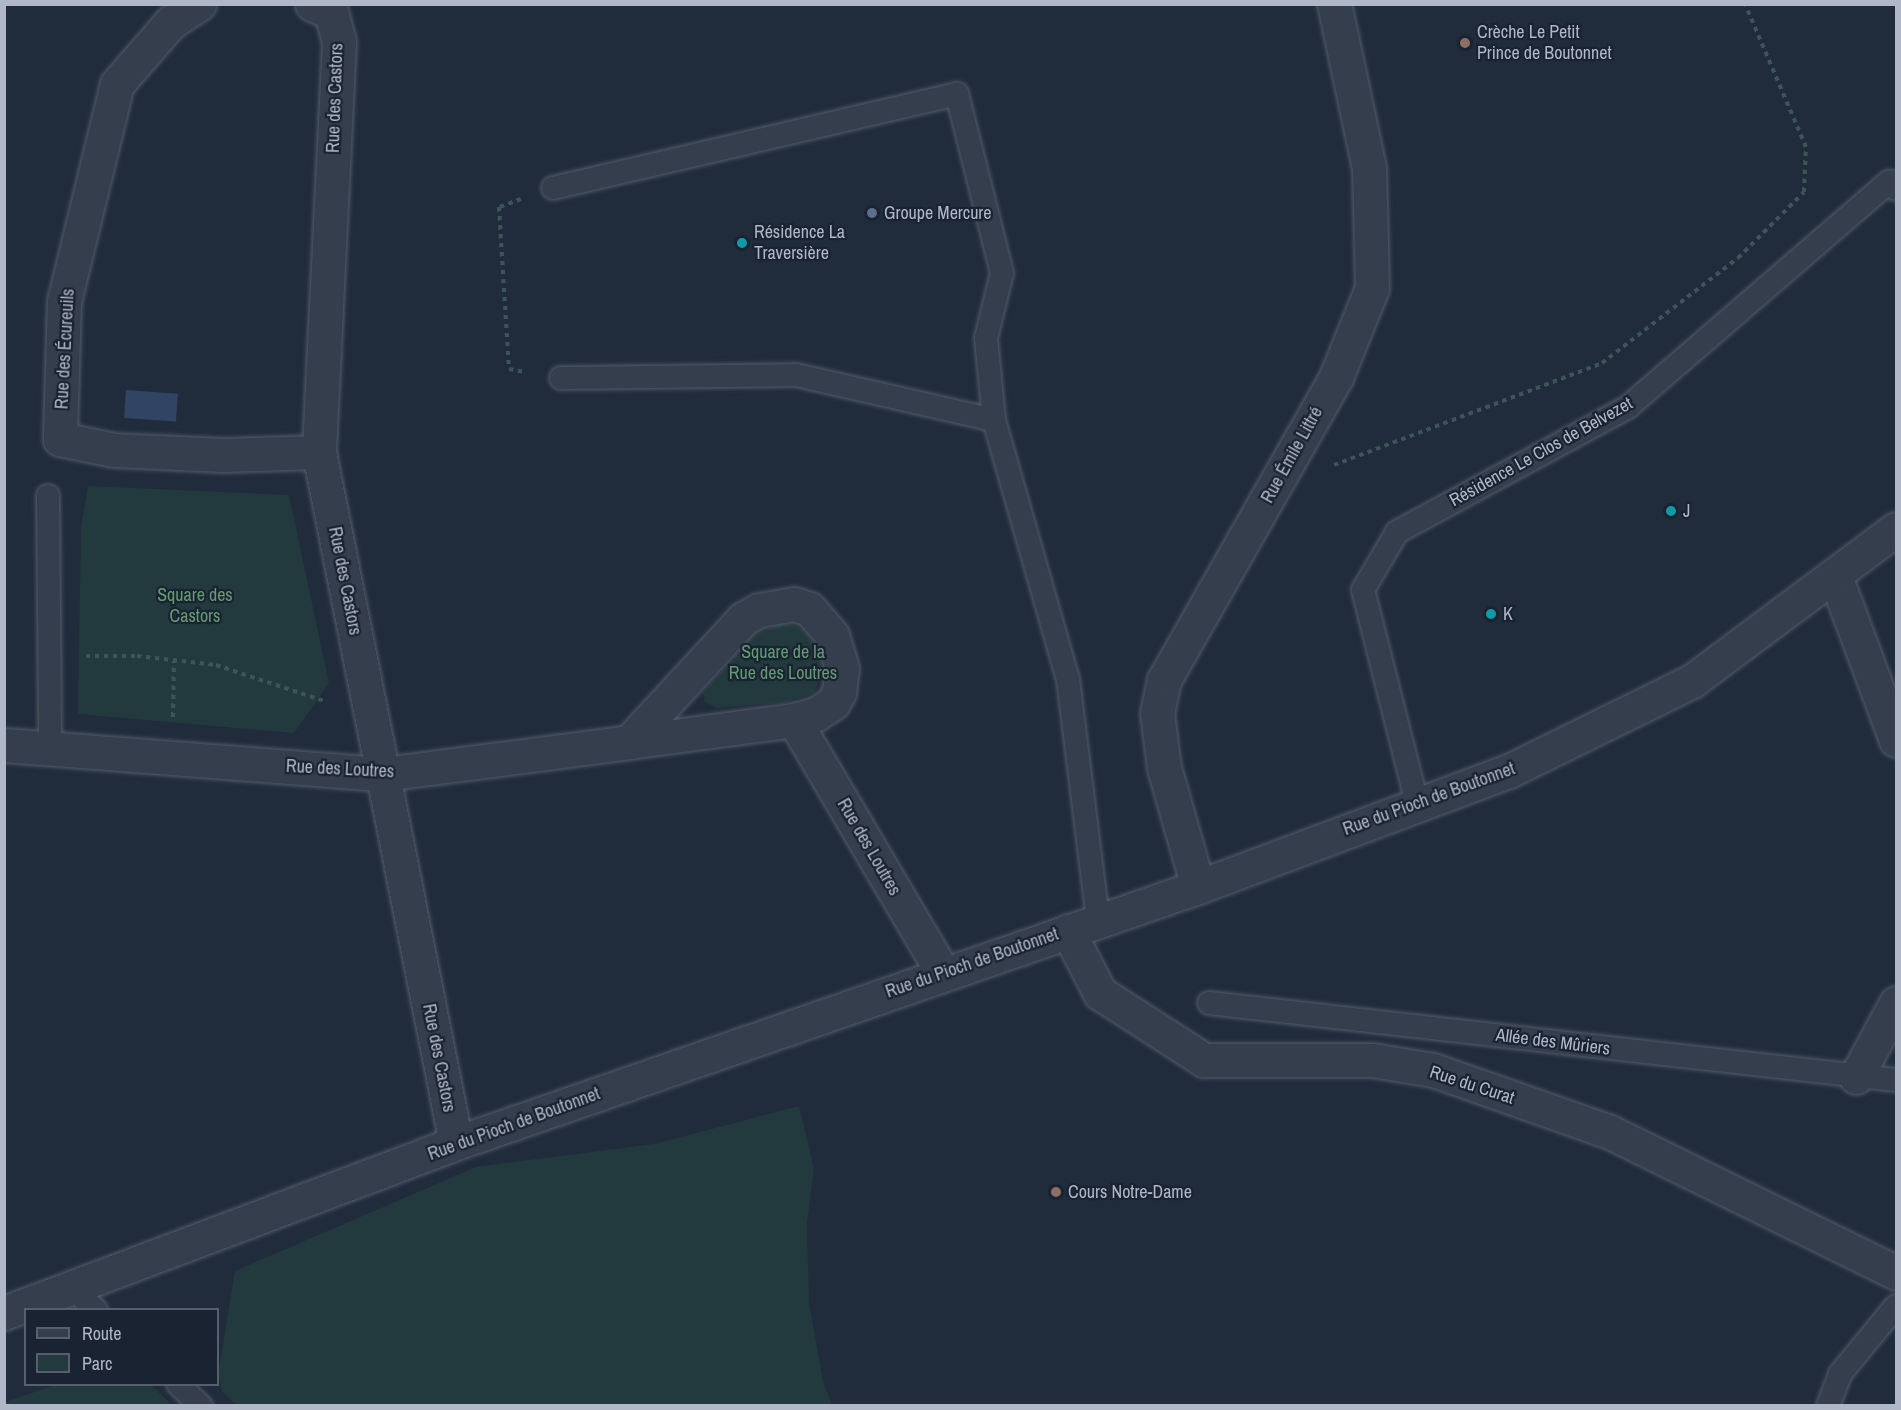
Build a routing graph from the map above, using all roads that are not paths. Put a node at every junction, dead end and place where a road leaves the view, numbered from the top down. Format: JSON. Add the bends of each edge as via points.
{"nodes":[{"id":1,"x":199,"y":4,"type":"edge"},
{"id":2,"x":1334,"y":4,"type":"edge"},
{"id":3,"x":321,"y":8,"type":"edge"},
{"id":4,"x":553,"y":188,"type":"road end"},
{"id":5,"x":1896,"y":189,"type":"edge"},
{"id":6,"x":561,"y":378,"type":"road end"},
{"id":7,"x":994,"y":420,"type":"junction"},
{"id":8,"x":319,"y":452,"type":"junction"},
{"id":9,"x":48,"y":496,"type":"dead end"},
{"id":10,"x":1896,"y":529,"type":"edge"},
{"id":11,"x":1835,"y":576,"type":"junction"},
{"id":12,"x":794,"y":720,"type":"junction"},
{"id":13,"x":1896,"y":740,"type":"edge"},
{"id":14,"x":628,"y":742,"type":"junction"},
{"id":15,"x":4,"y":745,"type":"edge"},
{"id":16,"x":50,"y":748,"type":"junction"},
{"id":17,"x":384,"y":774,"type":"junction"},
{"id":18,"x":1417,"y":803,"type":"junction"},
{"id":19,"x":1198,"y":887,"type":"junction"},
{"id":20,"x":1083,"y":926,"type":"junction"},
{"id":21,"x":943,"y":973,"type":"junction"},
{"id":22,"x":1209,"y":1003,"type":"dead end"},
{"id":23,"x":1896,"y":1003,"type":"edge"},
{"id":24,"x":1856,"y":1077,"type":"junction"},
{"id":25,"x":1896,"y":1080,"type":"edge"},
{"id":26,"x":456,"y":1143,"type":"junction"},
{"id":27,"x":1896,"y":1273,"type":"edge"},
{"id":28,"x":84,"y":1299,"type":"edge"},
{"id":29,"x":1896,"y":1306,"type":"edge"},
{"id":30,"x":33,"y":1308,"type":"edge"},
{"id":31,"x":24,"y":1310,"type":"edge"},
{"id":32,"x":4,"y":1313,"type":"edge"},
{"id":33,"x":180,"y":1386,"type":"edge"},
{"id":34,"x":201,"y":1406,"type":"edge"},
{"id":35,"x":1828,"y":1406,"type":"edge"}],
"edges":[{"from":1,"to":8,"type":"street","name":"Rue des Écureuils","via":[[171,22],[117,84],[64,301],[60,439],[114,450],[223,455]]},
{"from":2,"to":19,"type":"street","name":"Rue Émile Littré","via":[[1369,168],[1372,288],[1336,377],[1164,680],[1157,713],[1164,768]]},
{"from":3,"to":8,"type":"street","name":"Rue des Castors","via":[[339,40]]},
{"from":4,"to":7,"type":"lane","via":[[957,94],[1002,273],[986,338]]},
{"from":5,"to":18,"type":"lane","name":"Résidence Le Clos de Belvezet","via":[[1889,182],[1628,407],[1397,532],[1363,590]]},
{"from":6,"to":7,"type":"lane","via":[[796,375]]},
{"from":7,"to":20,"type":"lane","via":[[1068,679]]},
{"from":8,"to":17,"type":"street","name":"Rue des Castors"},
{"from":9,"to":16,"type":"lane"},
{"from":10,"to":11,"type":"street","name":"Rue du Pioch de Boutonnet"},
{"from":11,"to":13,"type":"street"},
{"from":11,"to":18,"type":"street","name":"Rue du Pioch de Boutonnet","via":[[1692,681],[1509,771]]},
{"from":12,"to":14,"type":"street","name":"Rue des Loutres"},
{"from":12,"to":14,"type":"street","name":"Rue des Loutres","via":[[816,714],[833,703],[839,692],[842,668],[832,635],[809,609],[779,605],[743,619]]},
{"from":12,"to":21,"type":"street","name":"Rue des Loutres"},
{"from":14,"to":17,"type":"street","name":"Rue des Loutres"},
{"from":15,"to":16,"type":"street","name":"Rue des Loutres"},
{"from":16,"to":17,"type":"street","name":"Rue des Loutres"},
{"from":17,"to":26,"type":"street","name":"Rue des Castors"},
{"from":18,"to":19,"type":"street","name":"Rue du Pioch de Boutonnet"},
{"from":19,"to":20,"type":"street","name":"Rue du Pioch de Boutonnet"},
{"from":20,"to":21,"type":"street","name":"Rue du Pioch de Boutonnet"},
{"from":20,"to":27,"type":"street","name":"Rue du Curat","via":[[1100,993],[1204,1060],[1372,1060],[1432,1070],[1610,1132]]},
{"from":21,"to":26,"type":"street","name":"Rue du Pioch de Boutonnet"},
{"from":22,"to":24,"type":"lane","name":"Allée des Mûriers"},
{"from":23,"to":24,"type":"street"},
{"from":24,"to":25,"type":"lane","name":"Allée des Mûriers"},
{"from":26,"to":28,"type":"street","name":"Rue du Pioch de Boutonnet"},
{"from":28,"to":30,"type":"street","name":"Rue du Pioch de Boutonnet"},
{"from":29,"to":35,"type":"lane","via":[[1840,1374]]},
{"from":31,"to":32,"type":"street","name":"Rue du Pioch de Boutonnet"},
{"from":33,"to":34,"type":"lane"}]}
